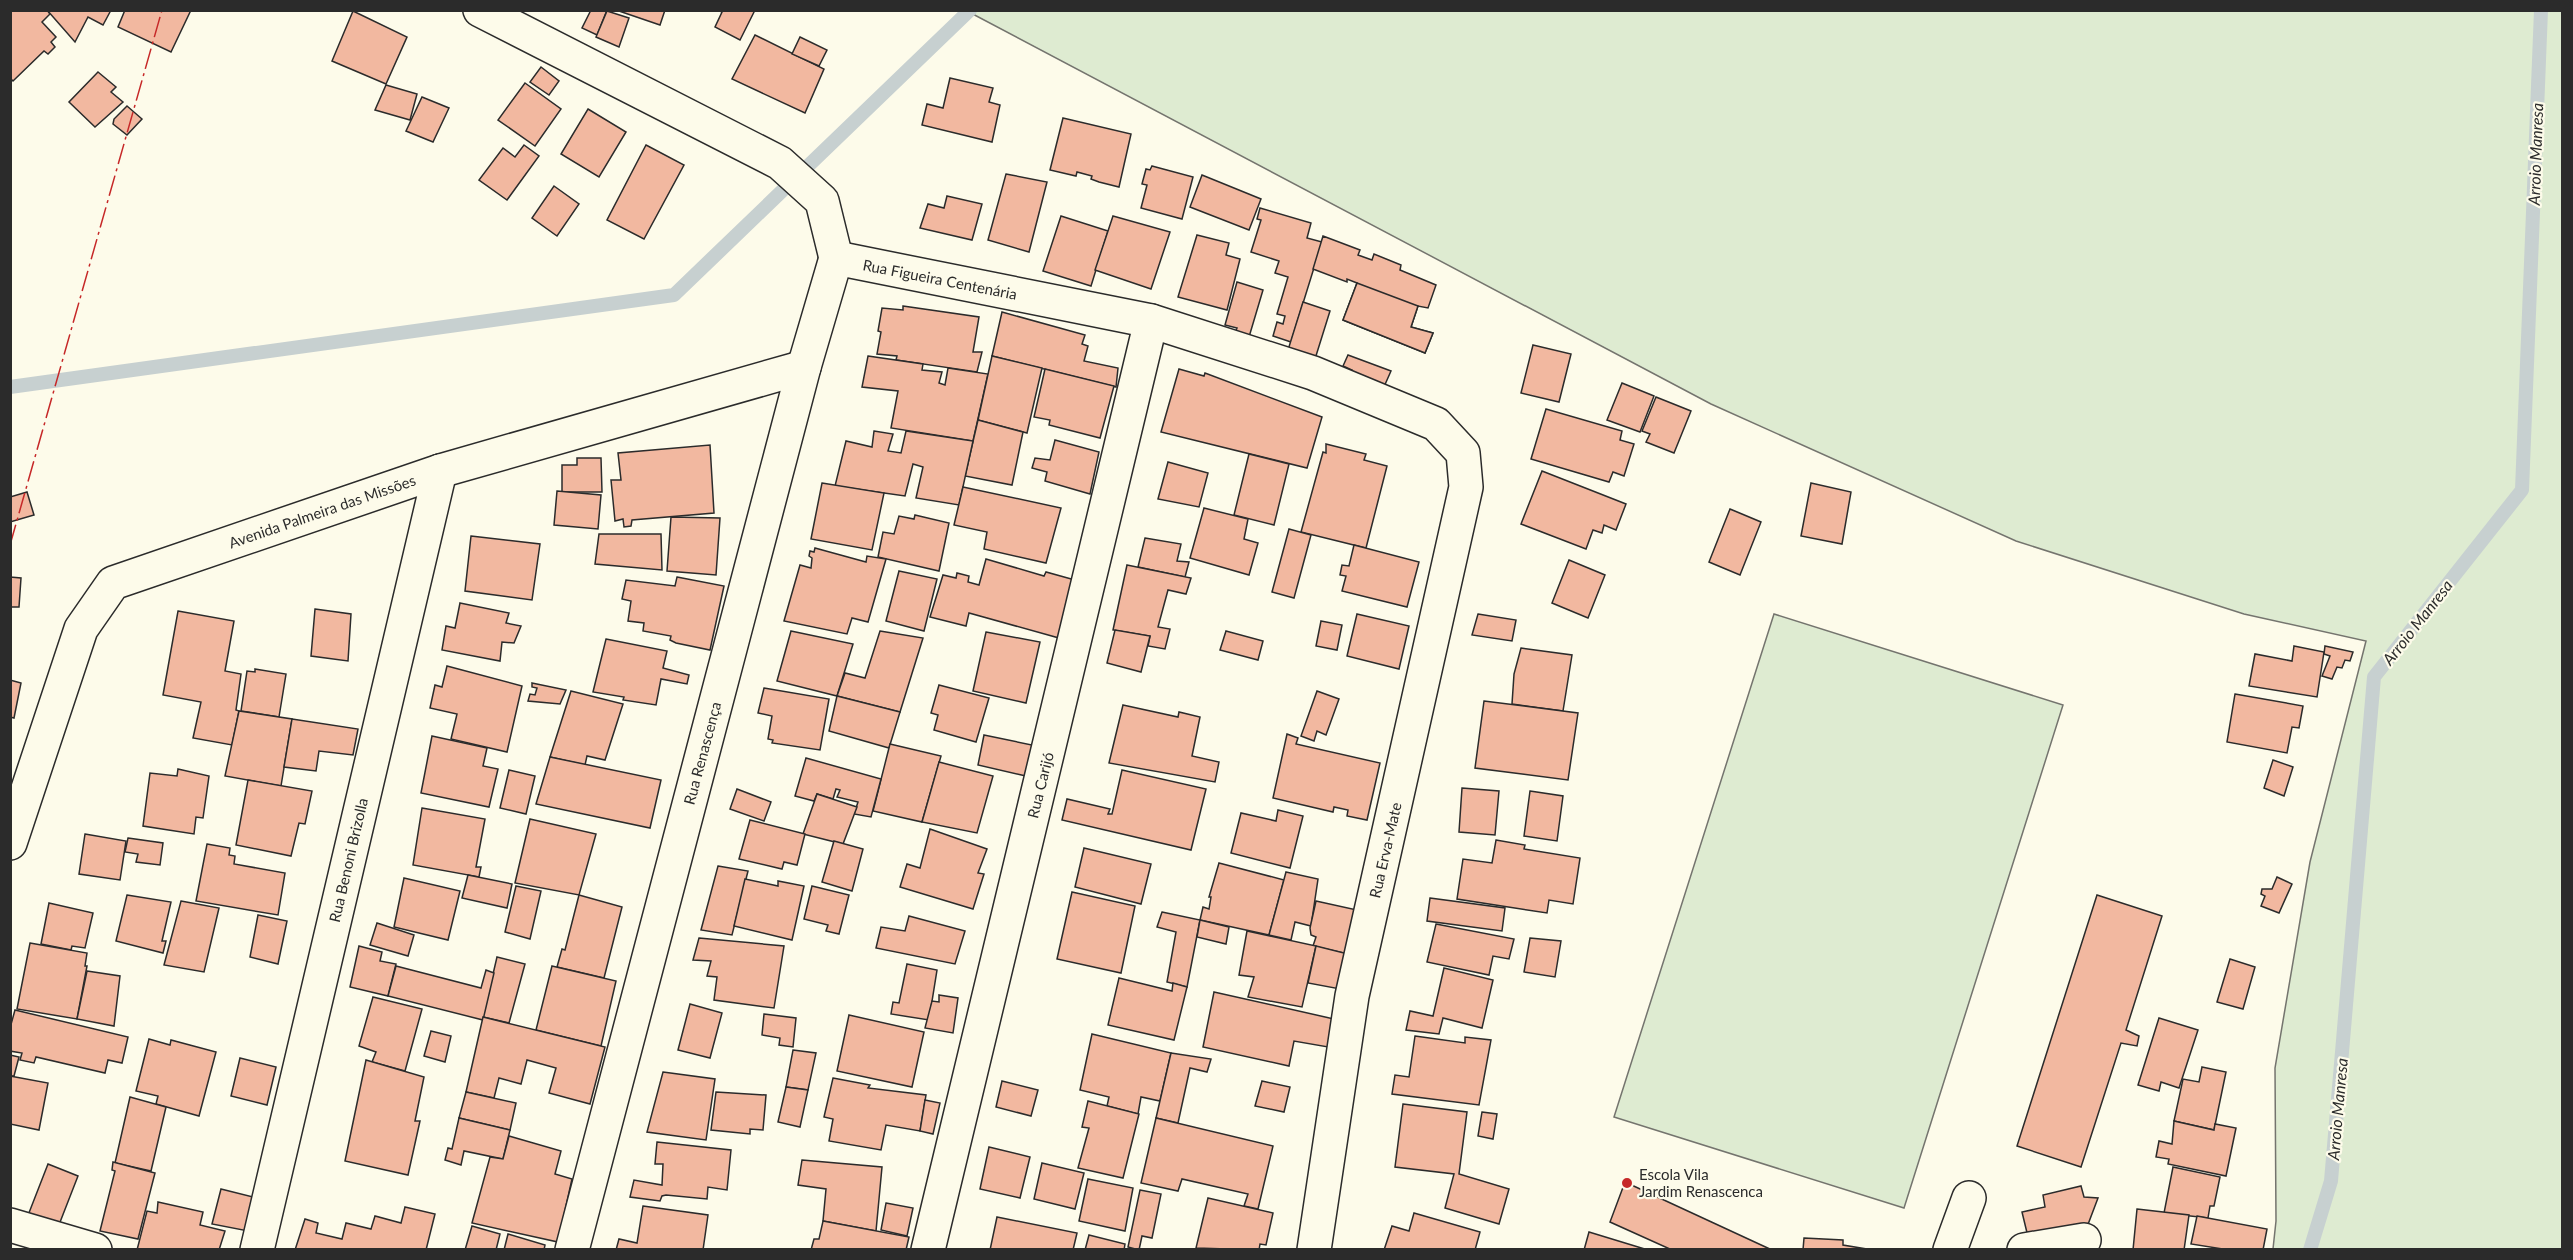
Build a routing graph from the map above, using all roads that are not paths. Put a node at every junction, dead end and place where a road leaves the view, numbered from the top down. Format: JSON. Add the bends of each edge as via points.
{"nodes":[{"id":1,"x":480,"y":10,"type":"edge"},
{"id":2,"x":836,"y":258,"type":"junction"},
{"id":3,"x":1151,"y":321,"type":"junction"},
{"id":4,"x":804,"y":367,"type":"junction"},
{"id":5,"x":1463,"y":453,"type":"joint"},
{"id":6,"x":440,"y":471,"type":"junction"},
{"id":7,"x":10,"y":843,"type":"edge"},
{"id":8,"x":1969,"y":1198,"type":"dead end"},
{"id":9,"x":10,"y":1224,"type":"edge"},
{"id":10,"x":2084,"y":1240,"type":"dead end"},
{"id":11,"x":96,"y":1250,"type":"edge"},
{"id":12,"x":257,"y":1250,"type":"edge"},
{"id":13,"x":572,"y":1250,"type":"edge"},
{"id":14,"x":928,"y":1250,"type":"edge"},
{"id":15,"x":1314,"y":1250,"type":"edge"},
{"id":16,"x":1950,"y":1250,"type":"edge"},
{"id":17,"x":2024,"y":1250,"type":"edge"}],
"edges":[{"from":1,"to":2,"type":"street","via":[[780,163],[822,201]]},
{"from":2,"to":3,"type":"street","name":"Rua Figueira Centenária"},
{"from":2,"to":4,"type":"street","name":"Rua Renascença"},
{"from":3,"to":5,"type":"street","name":"Rua Figueira Centenária","via":[[1313,373],[1436,424]]},
{"from":3,"to":14,"type":"street","name":"Rua Carijó"},
{"from":4,"to":6,"type":"street","name":"Avenida Palmeira das Missões"},
{"from":4,"to":13,"type":"street","name":"Rua Renascença"},
{"from":5,"to":15,"type":"street","name":"Rua Erva-Mate","via":[[1466,487],[1352,996]]},
{"from":6,"to":7,"type":"street","name":"Avenida Palmeira das Missões","via":[[113,583],[81,629]]},
{"from":6,"to":12,"type":"street","name":"Rua Benoni Brizolla"},
{"from":8,"to":16,"type":"street"},
{"from":9,"to":11,"type":"street"},
{"from":10,"to":17,"type":"street"}]}
